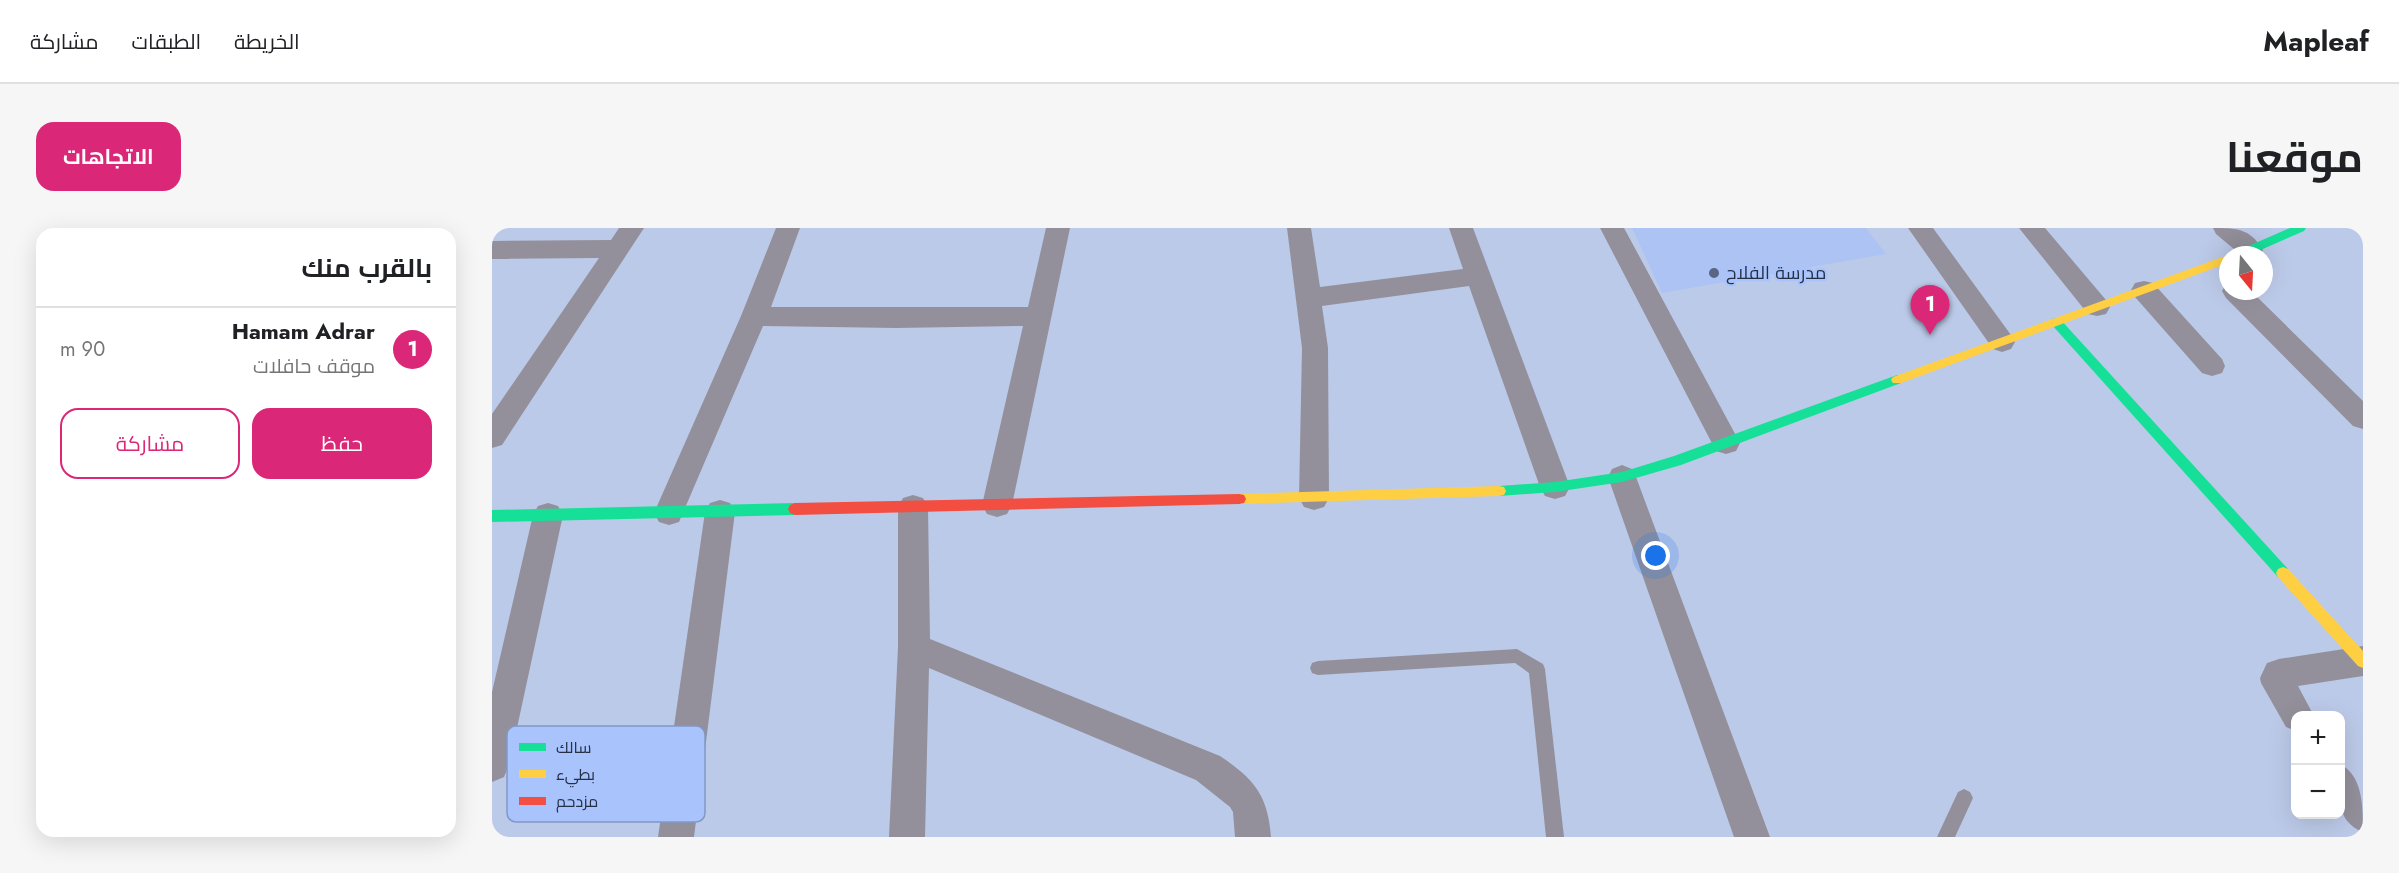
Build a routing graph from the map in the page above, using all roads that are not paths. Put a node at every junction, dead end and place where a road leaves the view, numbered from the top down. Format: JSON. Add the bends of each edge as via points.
{"nodes":[{"id":1,"x":544,"y":228,"type":"edge"},
{"id":2,"x":789,"y":228,"type":"edge"},
{"id":3,"x":1058,"y":228,"type":"edge"},
{"id":4,"x":1299,"y":228,"type":"edge"},
{"id":5,"x":1461,"y":228,"type":"edge"},
{"id":6,"x":1612,"y":228,"type":"edge"},
{"id":7,"x":1920,"y":228,"type":"edge"},
{"id":8,"x":2031,"y":228,"type":"edge"},
{"id":9,"x":2224,"y":228,"type":"edge"},
{"id":10,"x":2300,"y":228,"type":"edge"},
{"id":11,"x":625,"y":239,"type":"edge"},
{"id":12,"x":2229,"y":246,"type":"edge"},
{"id":13,"x":2258,"y":246,"type":"edge"},
{"id":14,"x":528,"y":249,"type":"junction"},
{"id":15,"x":492,"y":250,"type":"edge"},
{"id":16,"x":2219,"y":262,"type":"edge"},
{"id":17,"x":1478,"y":276,"type":"junction"},
{"id":18,"x":2144,"y":290,"type":"junction"},
{"id":19,"x":1310,"y":298,"type":"junction"},
{"id":20,"x":2244,"y":300,"type":"edge"},
{"id":21,"x":2097,"y":307,"type":"junction"},
{"id":22,"x":754,"y":316,"type":"junction"},
{"id":23,"x":1038,"y":316,"type":"junction"},
{"id":24,"x":2056,"y":322,"type":"junction"},
{"id":25,"x":2002,"y":342,"type":"junction"},
{"id":26,"x":2212,"y":366,"type":"dead end"},
{"id":27,"x":2363,"y":418,"type":"edge"},
{"id":28,"x":492,"y":437,"type":"edge"},
{"id":29,"x":1726,"y":443,"type":"junction"},
{"id":30,"x":1622,"y":477,"type":"junction"},
{"id":31,"x":1555,"y":487,"type":"junction"},
{"id":32,"x":1314,"y":498,"type":"junction"},
{"id":33,"x":997,"y":505,"type":"junction"},
{"id":34,"x":913,"y":507,"type":"junction"},
{"id":35,"x":720,"y":512,"type":"junction"},
{"id":36,"x":669,"y":513,"type":"junction"},
{"id":37,"x":548,"y":515,"type":"junction"},
{"id":38,"x":492,"y":516,"type":"edge"},
{"id":39,"x":914,"y":647,"type":"junction"},
{"id":40,"x":2363,"y":661,"type":"edge"},
{"id":41,"x":1318,"y":668,"type":"dead end"},
{"id":42,"x":2295,"y":711,"type":"edge"},
{"id":43,"x":691,"y":726,"type":"edge"},
{"id":44,"x":492,"y":765,"type":"edge"},
{"id":45,"x":2345,"y":789,"type":"edge"},
{"id":46,"x":1964,"y":798,"type":"dead end"},
{"id":47,"x":2363,"y":816,"type":"edge"},
{"id":48,"x":678,"y":822,"type":"edge"},
{"id":49,"x":676,"y":837,"type":"edge"},
{"id":50,"x":907,"y":837,"type":"edge"},
{"id":51,"x":1253,"y":837,"type":"edge"},
{"id":52,"x":1555,"y":837,"type":"edge"},
{"id":53,"x":1752,"y":837,"type":"edge"},
{"id":54,"x":1946,"y":837,"type":"edge"}],
"edges":[{"from":1,"to":14,"type":"street"},
{"from":2,"to":22,"type":"street"},
{"from":3,"to":23,"type":"street"},
{"from":4,"to":19,"type":"street"},
{"from":5,"to":17,"type":"street"},
{"from":6,"to":29,"type":"street"},
{"from":7,"to":25,"type":"street"},
{"from":8,"to":21,"type":"street"},
{"from":9,"to":12,"type":"street"},
{"from":10,"to":13,"type":"street"},
{"from":11,"to":14,"type":"street"},
{"from":11,"to":28,"type":"street"},
{"from":14,"to":15,"type":"street"},
{"from":16,"to":18,"type":"street"},
{"from":17,"to":19,"type":"street"},
{"from":17,"to":31,"type":"street"},
{"from":18,"to":21,"type":"street"},
{"from":18,"to":26,"type":"street"},
{"from":19,"to":32,"type":"street","via":[[1315,348]]},
{"from":20,"to":27,"type":"street"},
{"from":21,"to":24,"type":"street"},
{"from":22,"to":23,"type":"street"},
{"from":22,"to":36,"type":"street"},
{"from":23,"to":33,"type":"street"},
{"from":24,"to":25,"type":"street"},
{"from":24,"to":40,"type":"street"},
{"from":25,"to":29,"type":"street"},
{"from":29,"to":30,"type":"street"},
{"from":30,"to":31,"type":"street"},
{"from":30,"to":53,"type":"street"},
{"from":31,"to":32,"type":"street"},
{"from":32,"to":33,"type":"street"},
{"from":33,"to":34,"type":"street"},
{"from":34,"to":35,"type":"street"},
{"from":34,"to":39,"type":"street"},
{"from":35,"to":36,"type":"street"},
{"from":35,"to":43,"type":"street"},
{"from":36,"to":37,"type":"street"},
{"from":37,"to":38,"type":"street"},
{"from":37,"to":44,"type":"street"},
{"from":39,"to":50,"type":"street"},
{"from":39,"to":51,"type":"street","via":[[1208,768],[1233,784],[1247,800]]},
{"from":40,"to":42,"type":"street","via":[[2278,674],[2277,683]]},
{"from":41,"to":52,"type":"lane","via":[[1517,656],[1537,669]]},
{"from":45,"to":47,"type":"street"},
{"from":46,"to":54,"type":"lane"},
{"from":48,"to":49,"type":"street"}]}
